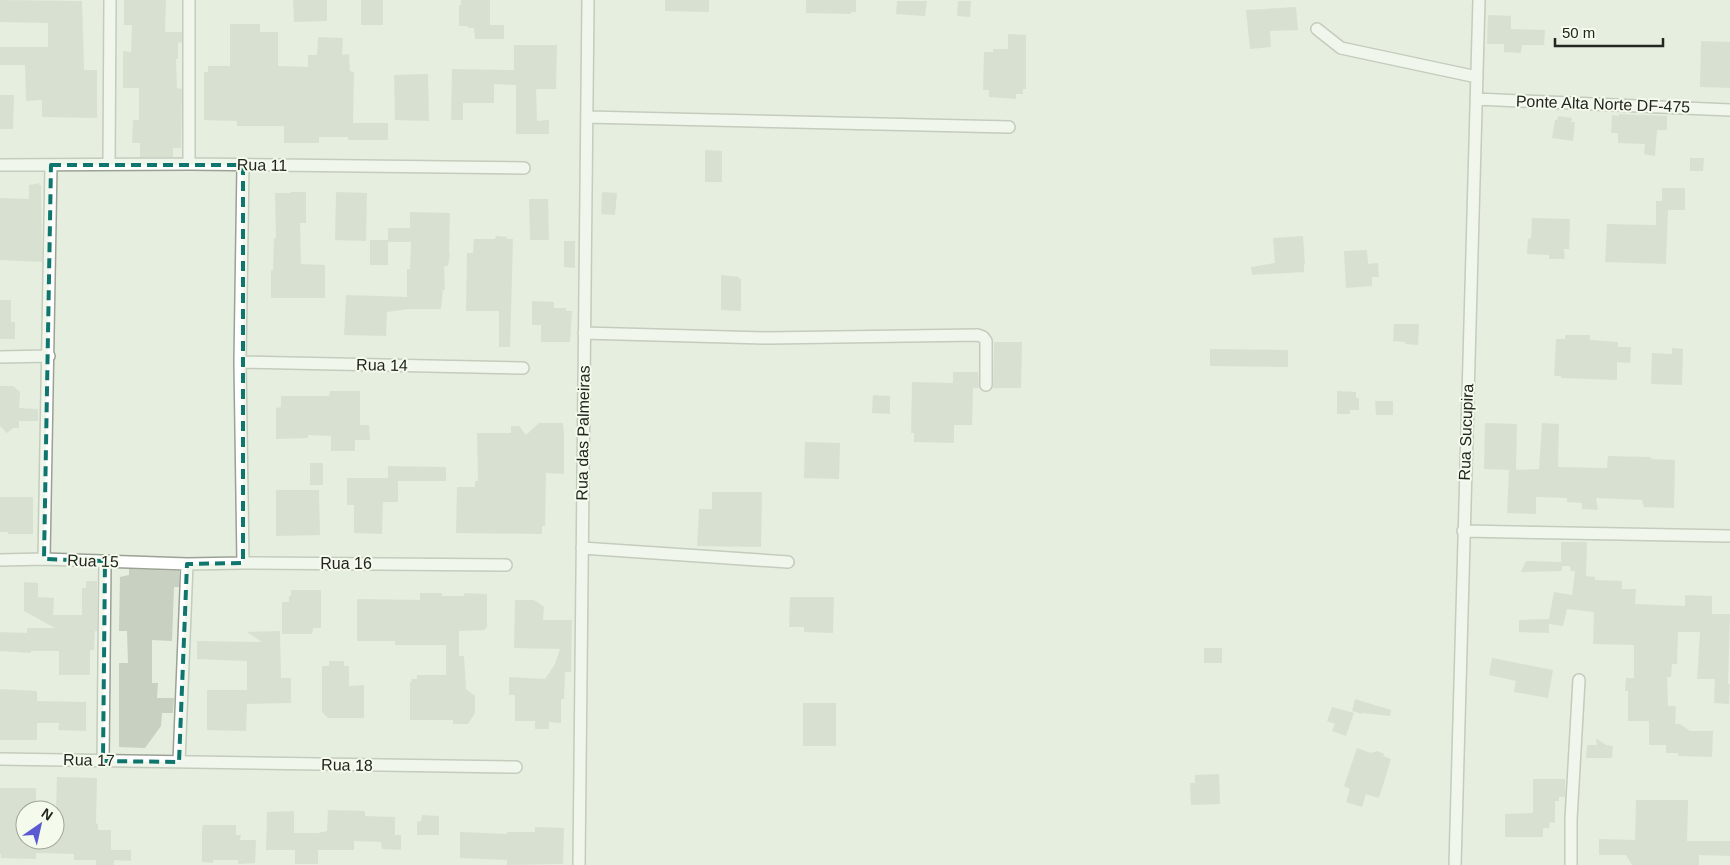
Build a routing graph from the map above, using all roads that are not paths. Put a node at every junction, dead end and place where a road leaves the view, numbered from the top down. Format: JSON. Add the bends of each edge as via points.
{"nodes":[{"id":1,"x":110,"y":0,"type":"edge"},
{"id":2,"x":189,"y":0,"type":"edge"},
{"id":3,"x":588,"y":0,"type":"edge"},
{"id":4,"x":1479,"y":0,"type":"edge"},
{"id":5,"x":1317,"y":29,"type":"dead end"},
{"id":6,"x":1477,"y":77,"type":"junction"},
{"id":7,"x":1476,"y":99,"type":"junction"},
{"id":8,"x":1730,"y":110,"type":"edge"},
{"id":9,"x":587,"y":117,"type":"junction"},
{"id":10,"x":1009,"y":127,"type":"dead end"},
{"id":11,"x":109,"y":164,"type":"junction"},
{"id":12,"x":189,"y":164,"type":"junction"},
{"id":13,"x":0,"y":165,"type":"edge"},
{"id":14,"x":51,"y":165,"type":"junction"},
{"id":15,"x":243,"y":165,"type":"junction"},
{"id":16,"x":524,"y":168,"type":"dead end"},
{"id":17,"x":584,"y":334,"type":"junction"},
{"id":18,"x":49,"y":356,"type":"junction"},
{"id":19,"x":0,"y":357,"type":"edge"},
{"id":20,"x":240,"y":362,"type":"junction"},
{"id":21,"x":523,"y":368,"type":"dead end"},
{"id":22,"x":986,"y":385,"type":"dead end"},
{"id":23,"x":1463,"y":531,"type":"junction"},
{"id":24,"x":1730,"y":536,"type":"edge"},
{"id":25,"x":582,"y":548,"type":"junction"},
{"id":26,"x":44,"y":559,"type":"junction"},
{"id":27,"x":0,"y":560,"type":"edge"},
{"id":28,"x":104,"y":561,"type":"junction"},
{"id":29,"x":788,"y":562,"type":"dead end"},
{"id":30,"x":243,"y":563,"type":"junction"},
{"id":31,"x":187,"y":564,"type":"junction"},
{"id":32,"x":506,"y":565,"type":"dead end"},
{"id":33,"x":1579,"y":680,"type":"dead end"},
{"id":34,"x":0,"y":759,"type":"edge"},
{"id":35,"x":103,"y":761,"type":"junction"},
{"id":36,"x":179,"y":762,"type":"junction"},
{"id":37,"x":516,"y":767,"type":"dead end"},
{"id":38,"x":579,"y":865,"type":"edge"},
{"id":39,"x":1454,"y":865,"type":"edge"},
{"id":40,"x":1570,"y":865,"type":"edge"}],
"edges":[{"from":1,"to":11,"type":"street"},
{"from":2,"to":12,"type":"street"},
{"from":3,"to":9,"type":"street","name":"Rua das Palmeiras"},
{"from":4,"to":6,"type":"street","name":"Rua Sucupira"},
{"from":5,"to":6,"type":"street","via":[[1341,48]]},
{"from":6,"to":7,"type":"street","name":"Rua Sucupira"},
{"from":7,"to":8,"type":"street","name":"Ponte Alta Norte DF-475"},
{"from":7,"to":23,"type":"street","name":"Rua Sucupira"},
{"from":9,"to":10,"type":"street"},
{"from":9,"to":17,"type":"street","name":"Rua das Palmeiras"},
{"from":11,"to":12,"type":"street","name":"Rua 11"},
{"from":11,"to":14,"type":"street","name":"Rua 11"},
{"from":12,"to":15,"type":"street","name":"Rua 11"},
{"from":13,"to":14,"type":"street","name":"Rua 11"},
{"from":14,"to":18,"type":"street"},
{"from":15,"to":16,"type":"street","name":"Rua 11"},
{"from":15,"to":20,"type":"street"},
{"from":17,"to":22,"type":"street","via":[[768,338],[978,335],[986,341]]},
{"from":17,"to":25,"type":"street","name":"Rua das Palmeiras"},
{"from":18,"to":19,"type":"street"},
{"from":18,"to":26,"type":"street"},
{"from":20,"to":21,"type":"street","name":"Rua 14"},
{"from":20,"to":30,"type":"street"},
{"from":23,"to":24,"type":"street"},
{"from":23,"to":39,"type":"street","name":"Rua Sucupira"},
{"from":25,"to":29,"type":"street"},
{"from":25,"to":38,"type":"street","name":"Rua das Palmeiras"},
{"from":26,"to":27,"type":"street","name":"Rua 15"},
{"from":26,"to":28,"type":"street","name":"Rua 15"},
{"from":28,"to":31,"type":"street","name":"Rua 15"},
{"from":28,"to":35,"type":"street"},
{"from":30,"to":31,"type":"street","name":"Rua 16"},
{"from":30,"to":32,"type":"street","name":"Rua 16"},
{"from":31,"to":36,"type":"street"},
{"from":33,"to":40,"type":"street"},
{"from":34,"to":35,"type":"street","name":"Rua 17"},
{"from":35,"to":36,"type":"street","name":"Rua 17"},
{"from":36,"to":37,"type":"street","name":"Rua 18"}]}
